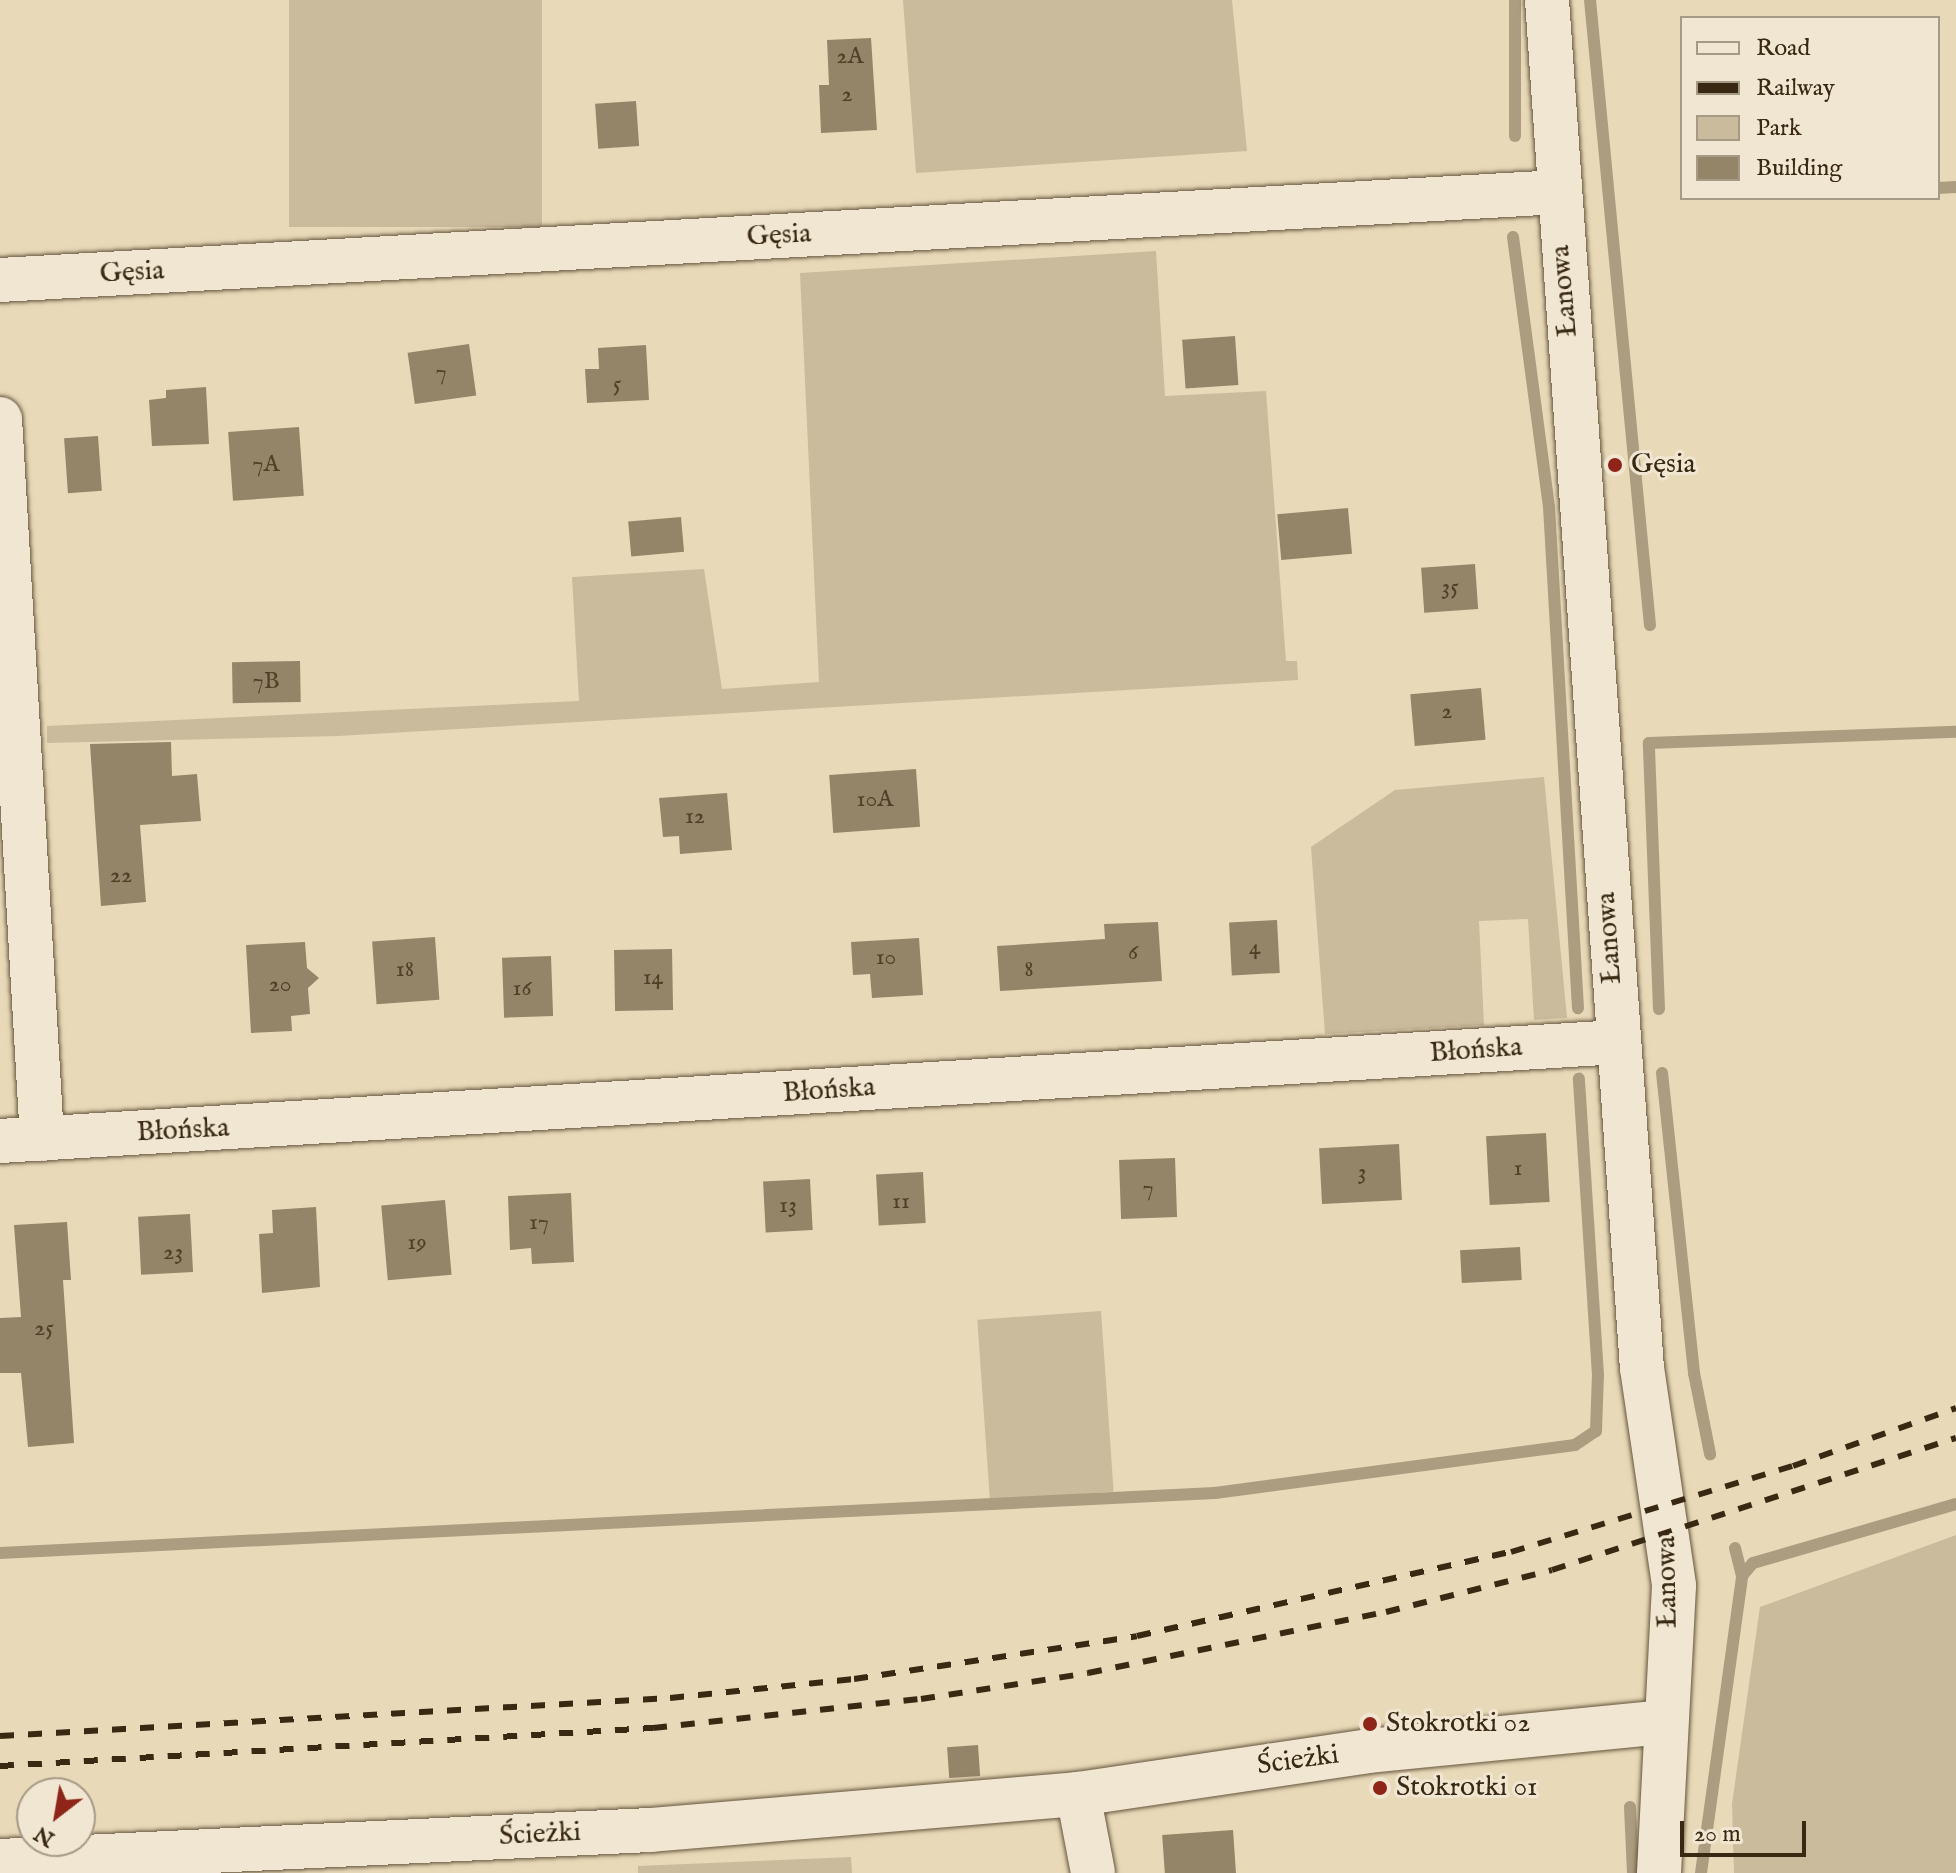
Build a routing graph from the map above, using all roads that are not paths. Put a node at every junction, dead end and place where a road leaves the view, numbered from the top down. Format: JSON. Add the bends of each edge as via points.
{"nodes":[{"id":1,"x":1547,"y":0,"type":"edge"},
{"id":2,"x":1557,"y":192,"type":"junction"},
{"id":3,"x":0,"y":280,"type":"edge"},
{"id":4,"x":0,"y":419,"type":"edge"},
{"id":5,"x":1617,"y":1042,"type":"junction"},
{"id":6,"x":21,"y":1140,"type":"edge"},
{"id":7,"x":1662,"y":1722,"type":"junction"},
{"id":8,"x":1078,"y":1794,"type":"junction"},
{"id":9,"x":0,"y":1861,"type":"edge"},
{"id":10,"x":1093,"y":1873,"type":"edge"},
{"id":11,"x":1659,"y":1873,"type":"edge"}],
"edges":[{"from":1,"to":2,"type":"street","name":"Łanowa"},
{"from":2,"to":3,"type":"street","name":"Gęsia"},
{"from":2,"to":5,"type":"street","name":"Łanowa"},
{"from":4,"to":6,"type":"street","name":"Błońska"},
{"from":5,"to":6,"type":"street","name":"Błońska"},
{"from":5,"to":7,"type":"street","name":"Łanowa","via":[[1643,1382],[1674,1586]]},
{"from":7,"to":8,"type":"street","name":"Ścieżki","via":[[1368,1751]]},
{"from":7,"to":11,"type":"street","name":"Łanowa"},
{"from":8,"to":9,"type":"street","name":"Ścieżki","via":[[650,1830]]},
{"from":8,"to":10,"type":"street"}]}
